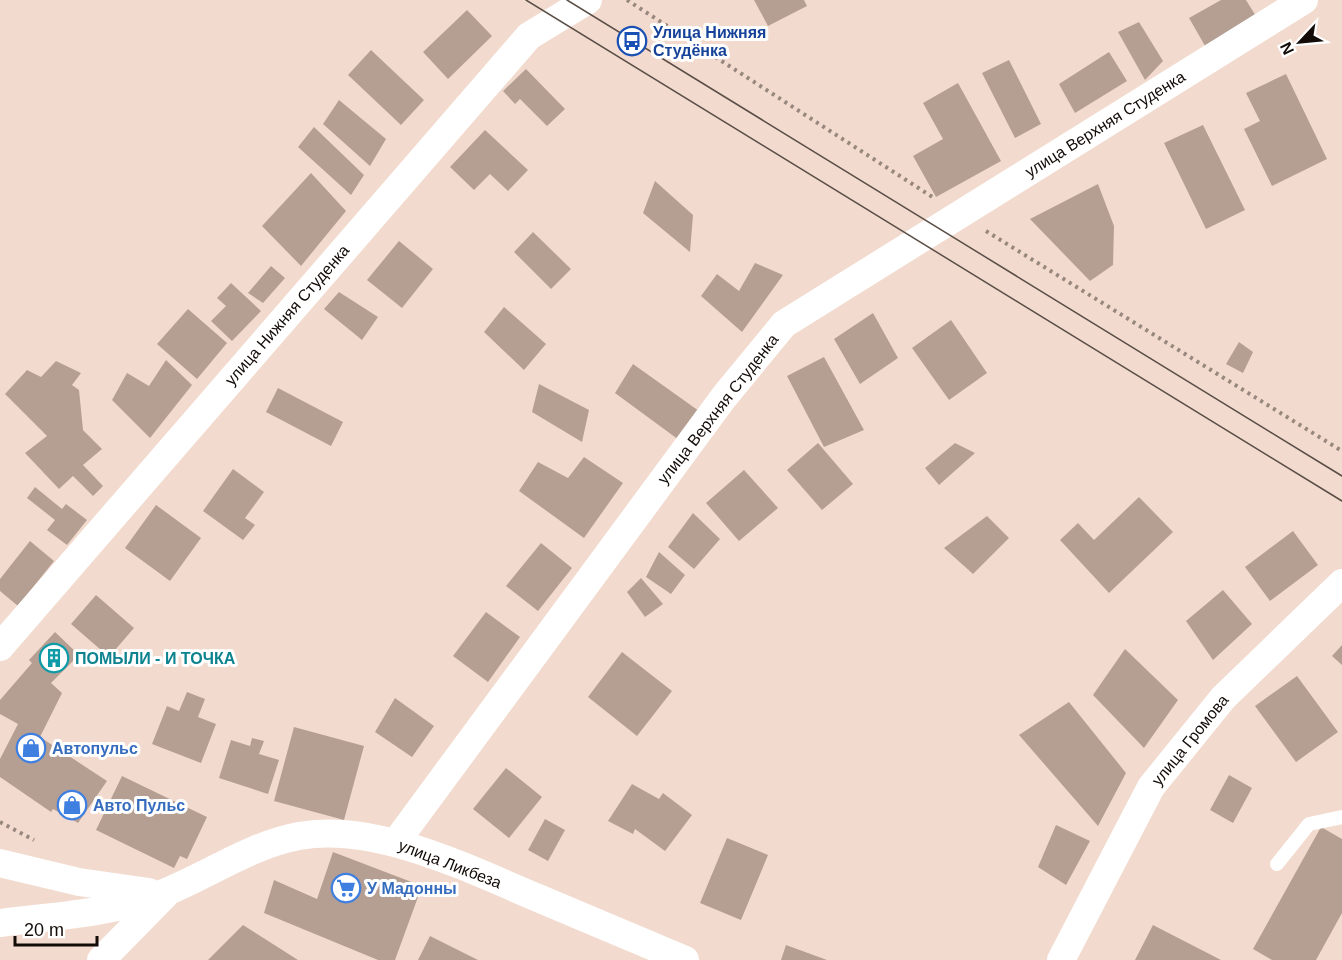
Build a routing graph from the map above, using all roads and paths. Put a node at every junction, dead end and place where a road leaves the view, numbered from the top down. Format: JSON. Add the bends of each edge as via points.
{"nodes":[{"id":1,"x":588,"y":0,"type":"edge"},
{"id":2,"x":1304,"y":0,"type":"edge"},
{"id":3,"x":1342,"y":583,"type":"edge"},
{"id":4,"x":0,"y":647,"type":"edge"},
{"id":5,"x":1342,"y":817,"type":"edge"},
{"id":6,"x":396,"y":842,"type":"junction"},
{"id":7,"x":0,"y":863,"type":"edge"},
{"id":8,"x":1277,"y":864,"type":"dead end"},
{"id":9,"x":170,"y":891,"type":"junction"},
{"id":10,"x":0,"y":923,"type":"edge"},
{"id":11,"x":101,"y":960,"type":"edge"},
{"id":12,"x":685,"y":960,"type":"edge"},
{"id":13,"x":1061,"y":960,"type":"edge"}],
"edges":[{"from":1,"to":4,"type":"street","name":"улица Нижняя Cтуденкa","via":[[529,36]]},
{"from":2,"to":6,"type":"street","name":"улица Верхняя Студенка","via":[[784,324],[724,397]]},
{"from":3,"to":13,"type":"street","name":"улица Громова","via":[[1223,698],[1151,787]]},
{"from":5,"to":8,"type":"lane","via":[[1309,824]]},
{"from":6,"to":9,"type":"street","name":"улица Ликбеза","via":[[341,834],[299,836],[236,858]]},
{"from":6,"to":12,"type":"street","name":"улица Ликбеза"},
{"from":7,"to":9,"type":"street","via":[[129,890]]},
{"from":9,"to":10,"type":"street","name":"улица Ликбеза","via":[[108,909]]},
{"from":9,"to":11,"type":"street"}]}
